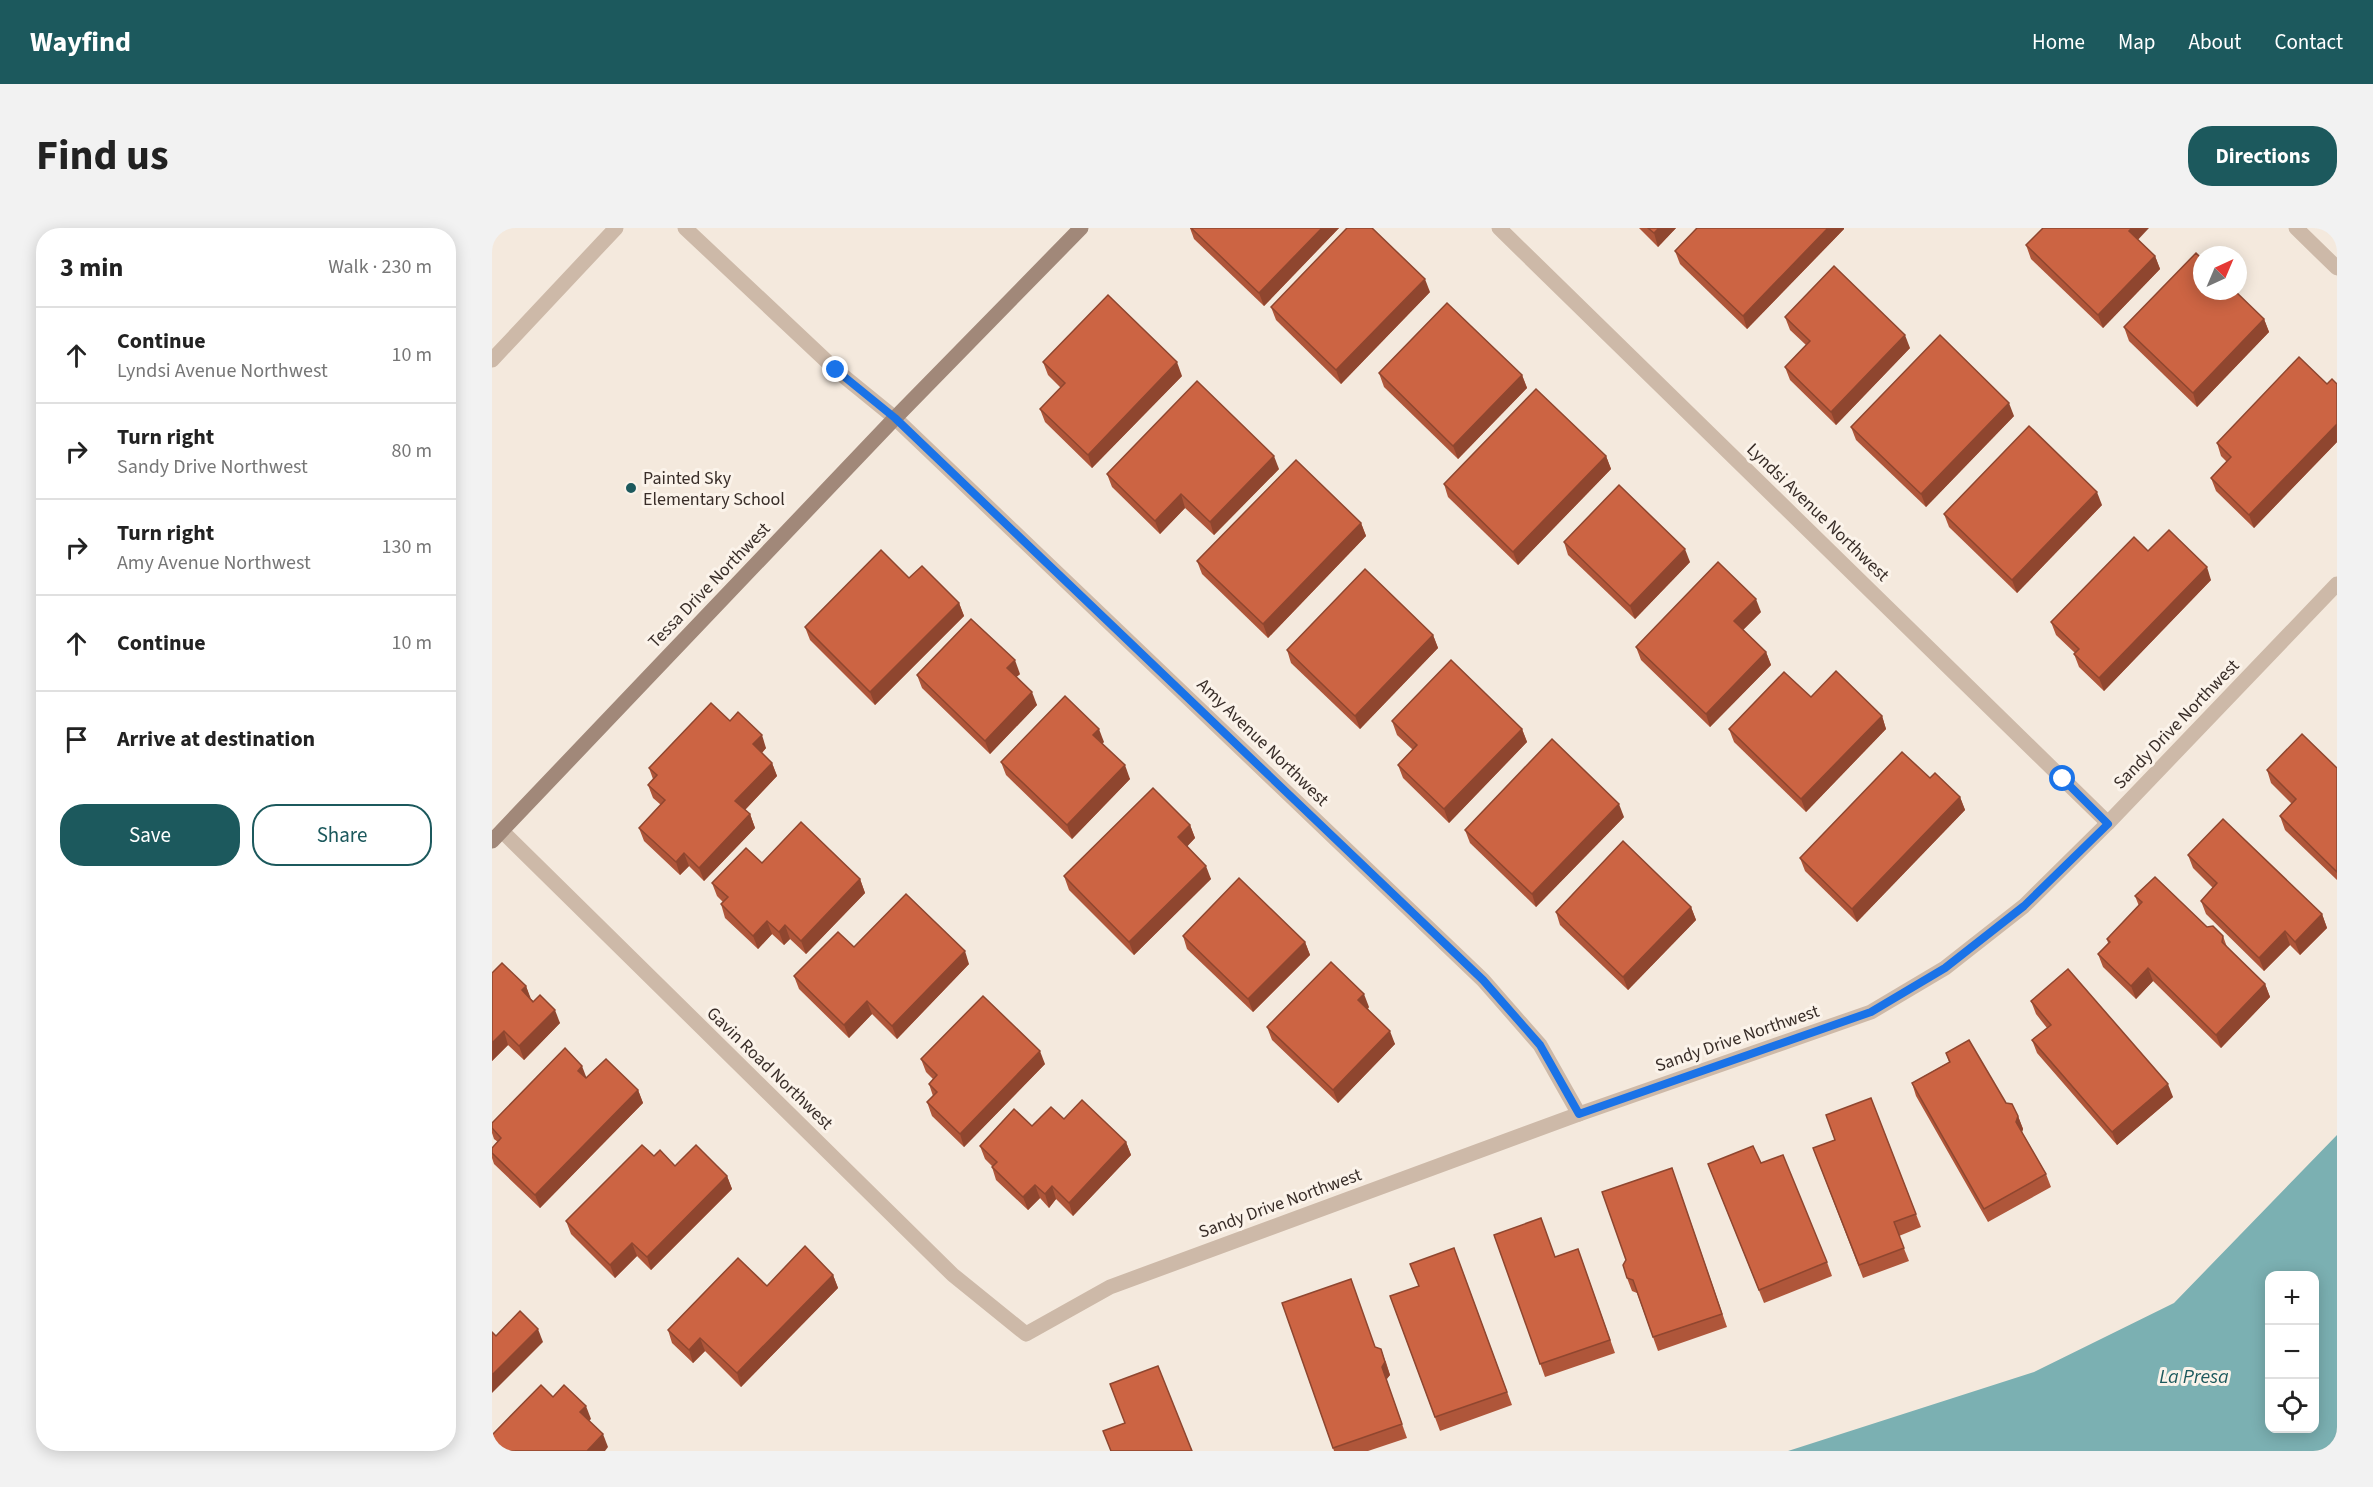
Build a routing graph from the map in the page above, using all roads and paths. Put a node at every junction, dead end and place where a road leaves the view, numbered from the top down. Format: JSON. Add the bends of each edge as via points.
{"nodes":[{"id":1,"x":616,"y":228,"type":"edge"},
{"id":2,"x":685,"y":228,"type":"edge"},
{"id":3,"x":1081,"y":228,"type":"edge"},
{"id":4,"x":1499,"y":228,"type":"edge"},
{"id":5,"x":2296,"y":228,"type":"edge"},
{"id":6,"x":2337,"y":268,"type":"edge"},
{"id":7,"x":492,"y":360,"type":"edge"},
{"id":8,"x":895,"y":418,"type":"junction"},
{"id":9,"x":2337,"y":584,"type":"edge"},
{"id":10,"x":2108,"y":824,"type":"junction"},
{"id":11,"x":495,"y":832,"type":"edge"},
{"id":12,"x":1579,"y":1114,"type":"junction"},
{"id":13,"x":1026,"y":1334,"type":"joint"}],
"edges":[{"from":1,"to":7,"type":"street"},
{"from":2,"to":8,"type":"street","name":"Amy Avenue Northwest","via":[[836,370]]},
{"from":3,"to":8,"type":"street","name":"Tessa Drive Northwest"},
{"from":4,"to":10,"type":"street","name":"Lyndsi Avenue Northwest"},
{"from":5,"to":6,"type":"street"},
{"from":8,"to":11,"type":"street","name":"Tessa Drive Northwest"},
{"from":8,"to":12,"type":"street","name":"Amy Avenue Northwest","via":[[1483,980],[1540,1045]]},
{"from":9,"to":10,"type":"street","name":"Sandy Drive Northwest"},
{"from":10,"to":12,"type":"street","name":"Sandy Drive Northwest","via":[[2024,906],[1945,968],[1871,1012]]},
{"from":11,"to":13,"type":"street","name":"Gavin Road Northwest","via":[[953,1275]]},
{"from":12,"to":13,"type":"street","name":"Sandy Drive Northwest","via":[[1110,1287]]}]}
